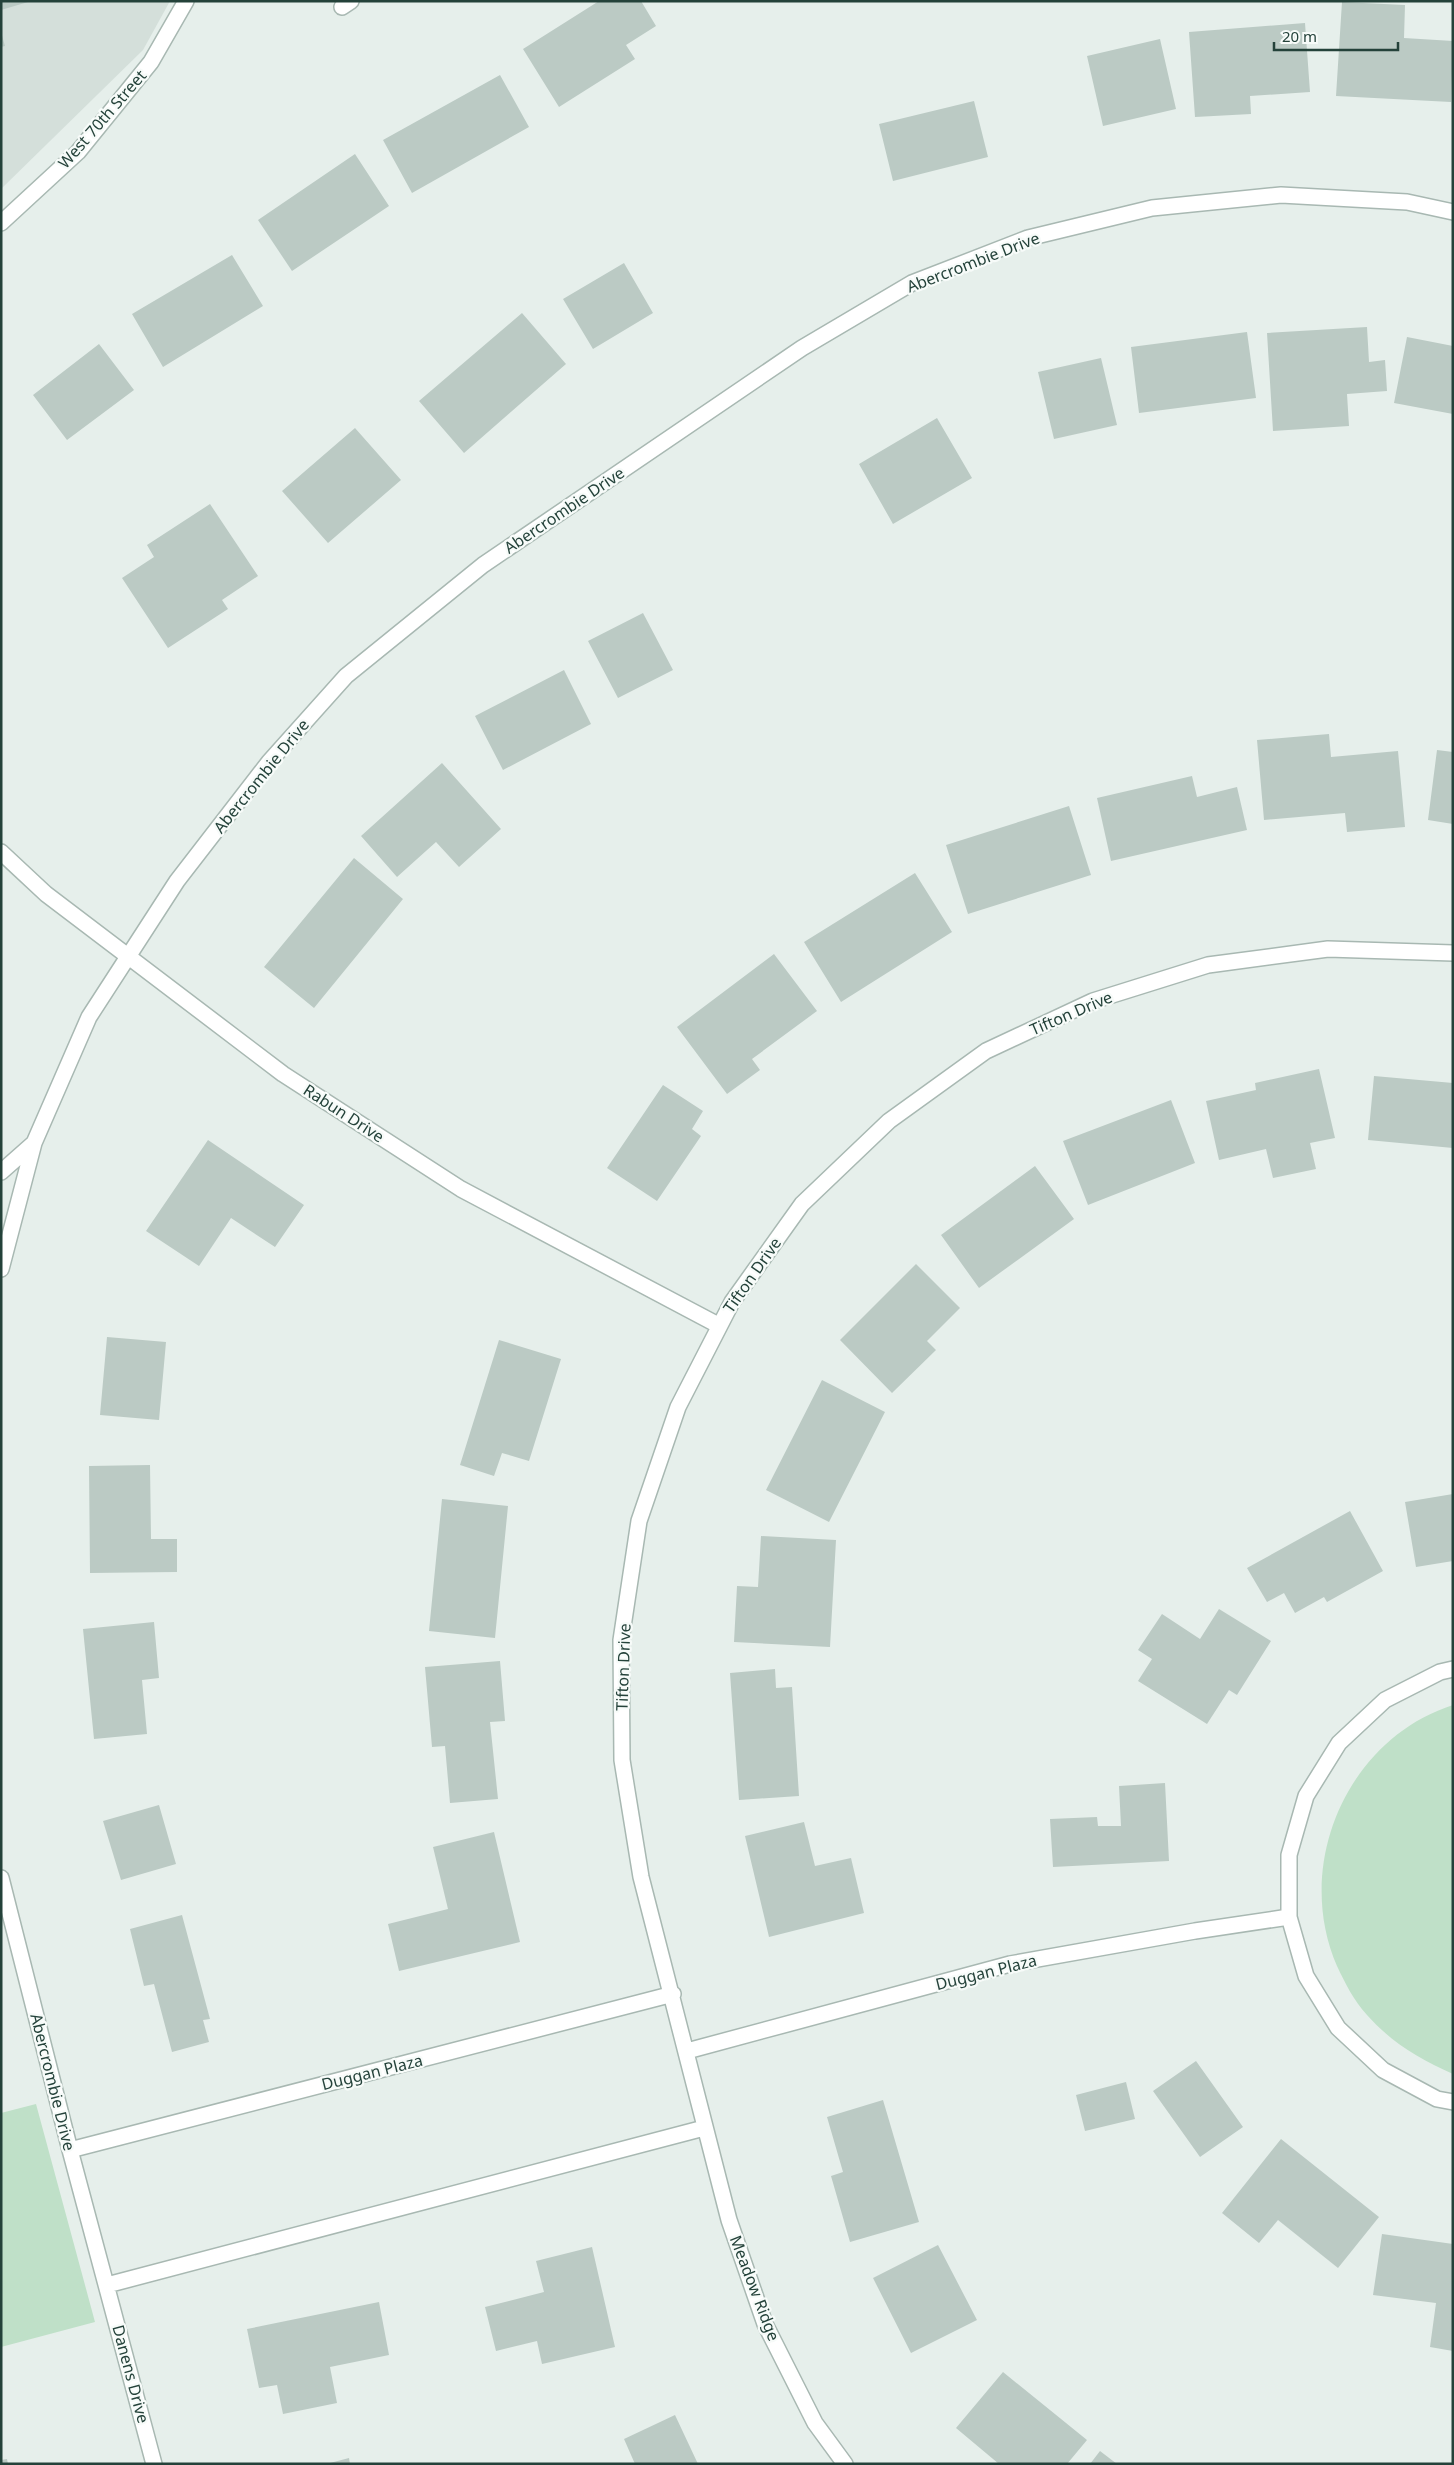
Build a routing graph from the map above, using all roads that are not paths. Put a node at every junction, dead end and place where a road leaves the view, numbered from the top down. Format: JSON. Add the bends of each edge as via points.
{"nodes":[{"id":1,"x":186,"y":1,"type":"edge"},
{"id":2,"x":1453,"y":212,"type":"edge"},
{"id":3,"x":1,"y":223,"type":"edge"},
{"id":4,"x":1,"y":852,"type":"edge"},
{"id":5,"x":1453,"y":953,"type":"edge"},
{"id":6,"x":128,"y":956,"type":"junction"},
{"id":7,"x":34,"y":1143,"type":"junction"},
{"id":8,"x":1,"y":1172,"type":"edge"},
{"id":9,"x":1,"y":1269,"type":"edge"},
{"id":10,"x":718,"y":1325,"type":"junction"},
{"id":11,"x":1453,"y":1669,"type":"edge"},
{"id":12,"x":1,"y":1878,"type":"edge"},
{"id":13,"x":1289,"y":1917,"type":"junction"},
{"id":14,"x":673,"y":1994,"type":"junction"},
{"id":15,"x":687,"y":2051,"type":"junction"},
{"id":16,"x":1453,"y":2102,"type":"edge"},
{"id":17,"x":704,"y":2128,"type":"junction"},
{"id":18,"x":70,"y":2150,"type":"junction"},
{"id":19,"x":107,"y":2285,"type":"junction"},
{"id":20,"x":154,"y":2464,"type":"edge"},
{"id":21,"x":845,"y":2464,"type":"edge"}],
"edges":[{"from":1,"to":3,"type":"street","name":"West 70th Street","via":[[151,62],[78,152]]},
{"from":2,"to":6,"type":"street","name":"Abercrombie Drive","via":[[1407,202],[1281,195],[1152,208],[1028,238],[912,283],[802,348],[483,565],[346,676],[269,762],[177,881]]},
{"from":4,"to":6,"type":"street","name":"Rabun Drive","via":[[46,894]]},
{"from":5,"to":10,"type":"street","name":"Tifton Drive","via":[[1328,949],[1208,965],[1093,1001],[986,1051],[889,1121],[802,1204]]},
{"from":6,"to":7,"type":"street","name":"Abercrombie Drive","via":[[89,1017]]},
{"from":6,"to":10,"type":"street","name":"Rabun Drive","via":[[283,1074],[461,1189]]},
{"from":7,"to":8,"type":"street"},
{"from":7,"to":9,"type":"street","name":"Abercrombie Drive"},
{"from":10,"to":14,"type":"street","name":"Tifton Drive","via":[[678,1407],[639,1521],[621,1640],[622,1760],[641,1877]]},
{"from":11,"to":13,"type":"street","via":[[1440,1672],[1384,1700],[1339,1742],[1306,1796],[1289,1855]]},
{"from":12,"to":18,"type":"street","name":"Abercrombie Drive"},
{"from":13,"to":15,"type":"street","name":"Duggan Plaza","via":[[1010,1964]]},
{"from":13,"to":16,"type":"street","via":[[1306,1976],[1338,2028],[1382,2070],[1437,2099]]},
{"from":14,"to":15,"type":"street","name":"Tifton Drive"},
{"from":14,"to":18,"type":"street","name":"Duggan Plaza"},
{"from":15,"to":17,"type":"street","name":"Meadow Ridge"},
{"from":17,"to":19,"type":"street"},
{"from":17,"to":21,"type":"street","name":"Meadow Ridge","via":[[729,2220],[765,2324],[815,2423]]},
{"from":18,"to":19,"type":"street","name":"Abercrombie Drive"},
{"from":19,"to":20,"type":"street","name":"Danens Drive"}]}
